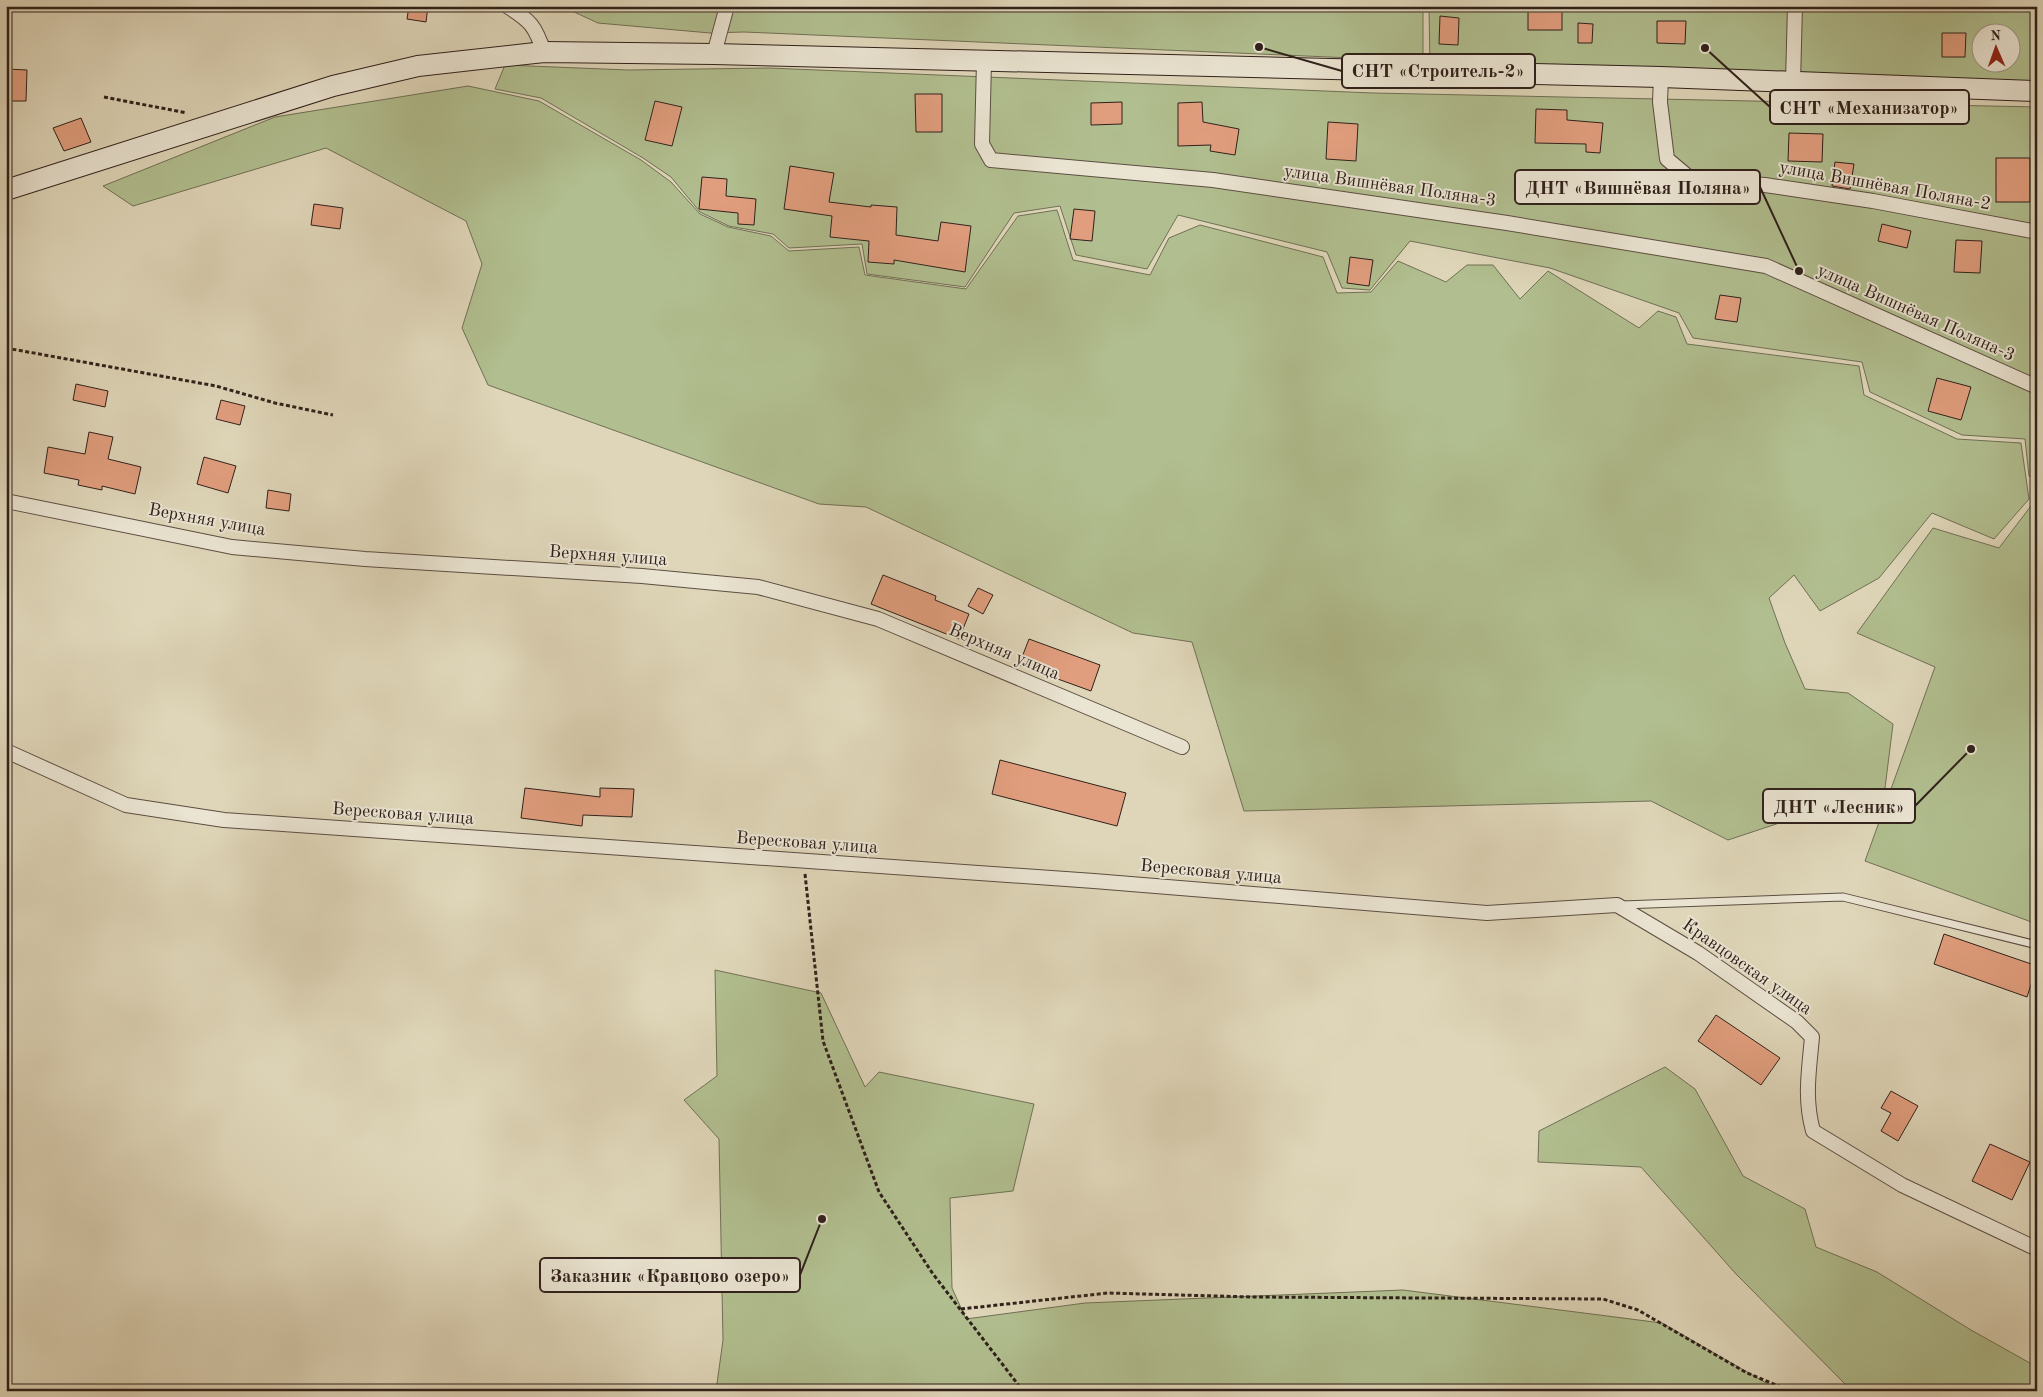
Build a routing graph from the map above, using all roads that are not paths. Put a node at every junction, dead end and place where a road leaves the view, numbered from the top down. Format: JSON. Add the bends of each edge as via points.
{"nodes":[{"id":1,"x":506,"y":6,"type":"edge"},
{"id":2,"x":727,"y":6,"type":"edge"},
{"id":3,"x":1795,"y":6,"type":"edge"},
{"id":4,"x":544,"y":52,"type":"junction"},
{"id":5,"x":714,"y":54,"type":"junction"},
{"id":6,"x":984,"y":61,"type":"junction"},
{"id":7,"x":1661,"y":77,"type":"junction"},
{"id":8,"x":1793,"y":82,"type":"junction"},
{"id":9,"x":2037,"y":91,"type":"edge"},
{"id":10,"x":6,"y":190,"type":"edge"},
{"id":11,"x":2037,"y":232,"type":"edge"},
{"id":12,"x":2037,"y":387,"type":"edge"},
{"id":13,"x":6,"y":501,"type":"edge"},
{"id":14,"x":1182,"y":747,"type":"dead end"},
{"id":15,"x":6,"y":751,"type":"edge"},
{"id":16,"x":1617,"y":905,"type":"junction"},
{"id":17,"x":2037,"y":945,"type":"edge"},
{"id":18,"x":2037,"y":1249,"type":"edge"}],
"edges":[{"from":1,"to":4,"type":"street","via":[[526,18],[537,32]]},
{"from":2,"to":5,"type":"street"},
{"from":3,"to":8,"type":"street"},
{"from":4,"to":5,"type":"main road"},
{"from":4,"to":10,"type":"main road","via":[[418,66],[333,86]]},
{"from":5,"to":6,"type":"main road"},
{"from":6,"to":7,"type":"main road"},
{"from":6,"to":12,"type":"street","name":"улица Вишнёвая Поляна-3","via":[[982,144],[991,160],[1213,180],[1507,222],[1766,266]]},
{"from":7,"to":8,"type":"main road"},
{"from":7,"to":11,"type":"street","name":"улица Вишнёвая Поляна-2","via":[[1660,102],[1667,159],[1692,180],[1765,185],[1873,201]]},
{"from":8,"to":9,"type":"main road"},
{"from":13,"to":14,"type":"street","name":"Верхняя улица","via":[[232,547],[758,587],[878,619]]},
{"from":15,"to":16,"type":"street","name":"Вересковая улица","via":[[126,805],[224,820],[1094,881],[1487,913]]},
{"from":16,"to":17,"type":"lane","via":[[1843,897]]},
{"from":16,"to":18,"type":"street","name":"Кравцовская улица","via":[[1698,953],[1797,1022],[1812,1037],[1806,1092],[1813,1131],[1902,1185]]}]}
